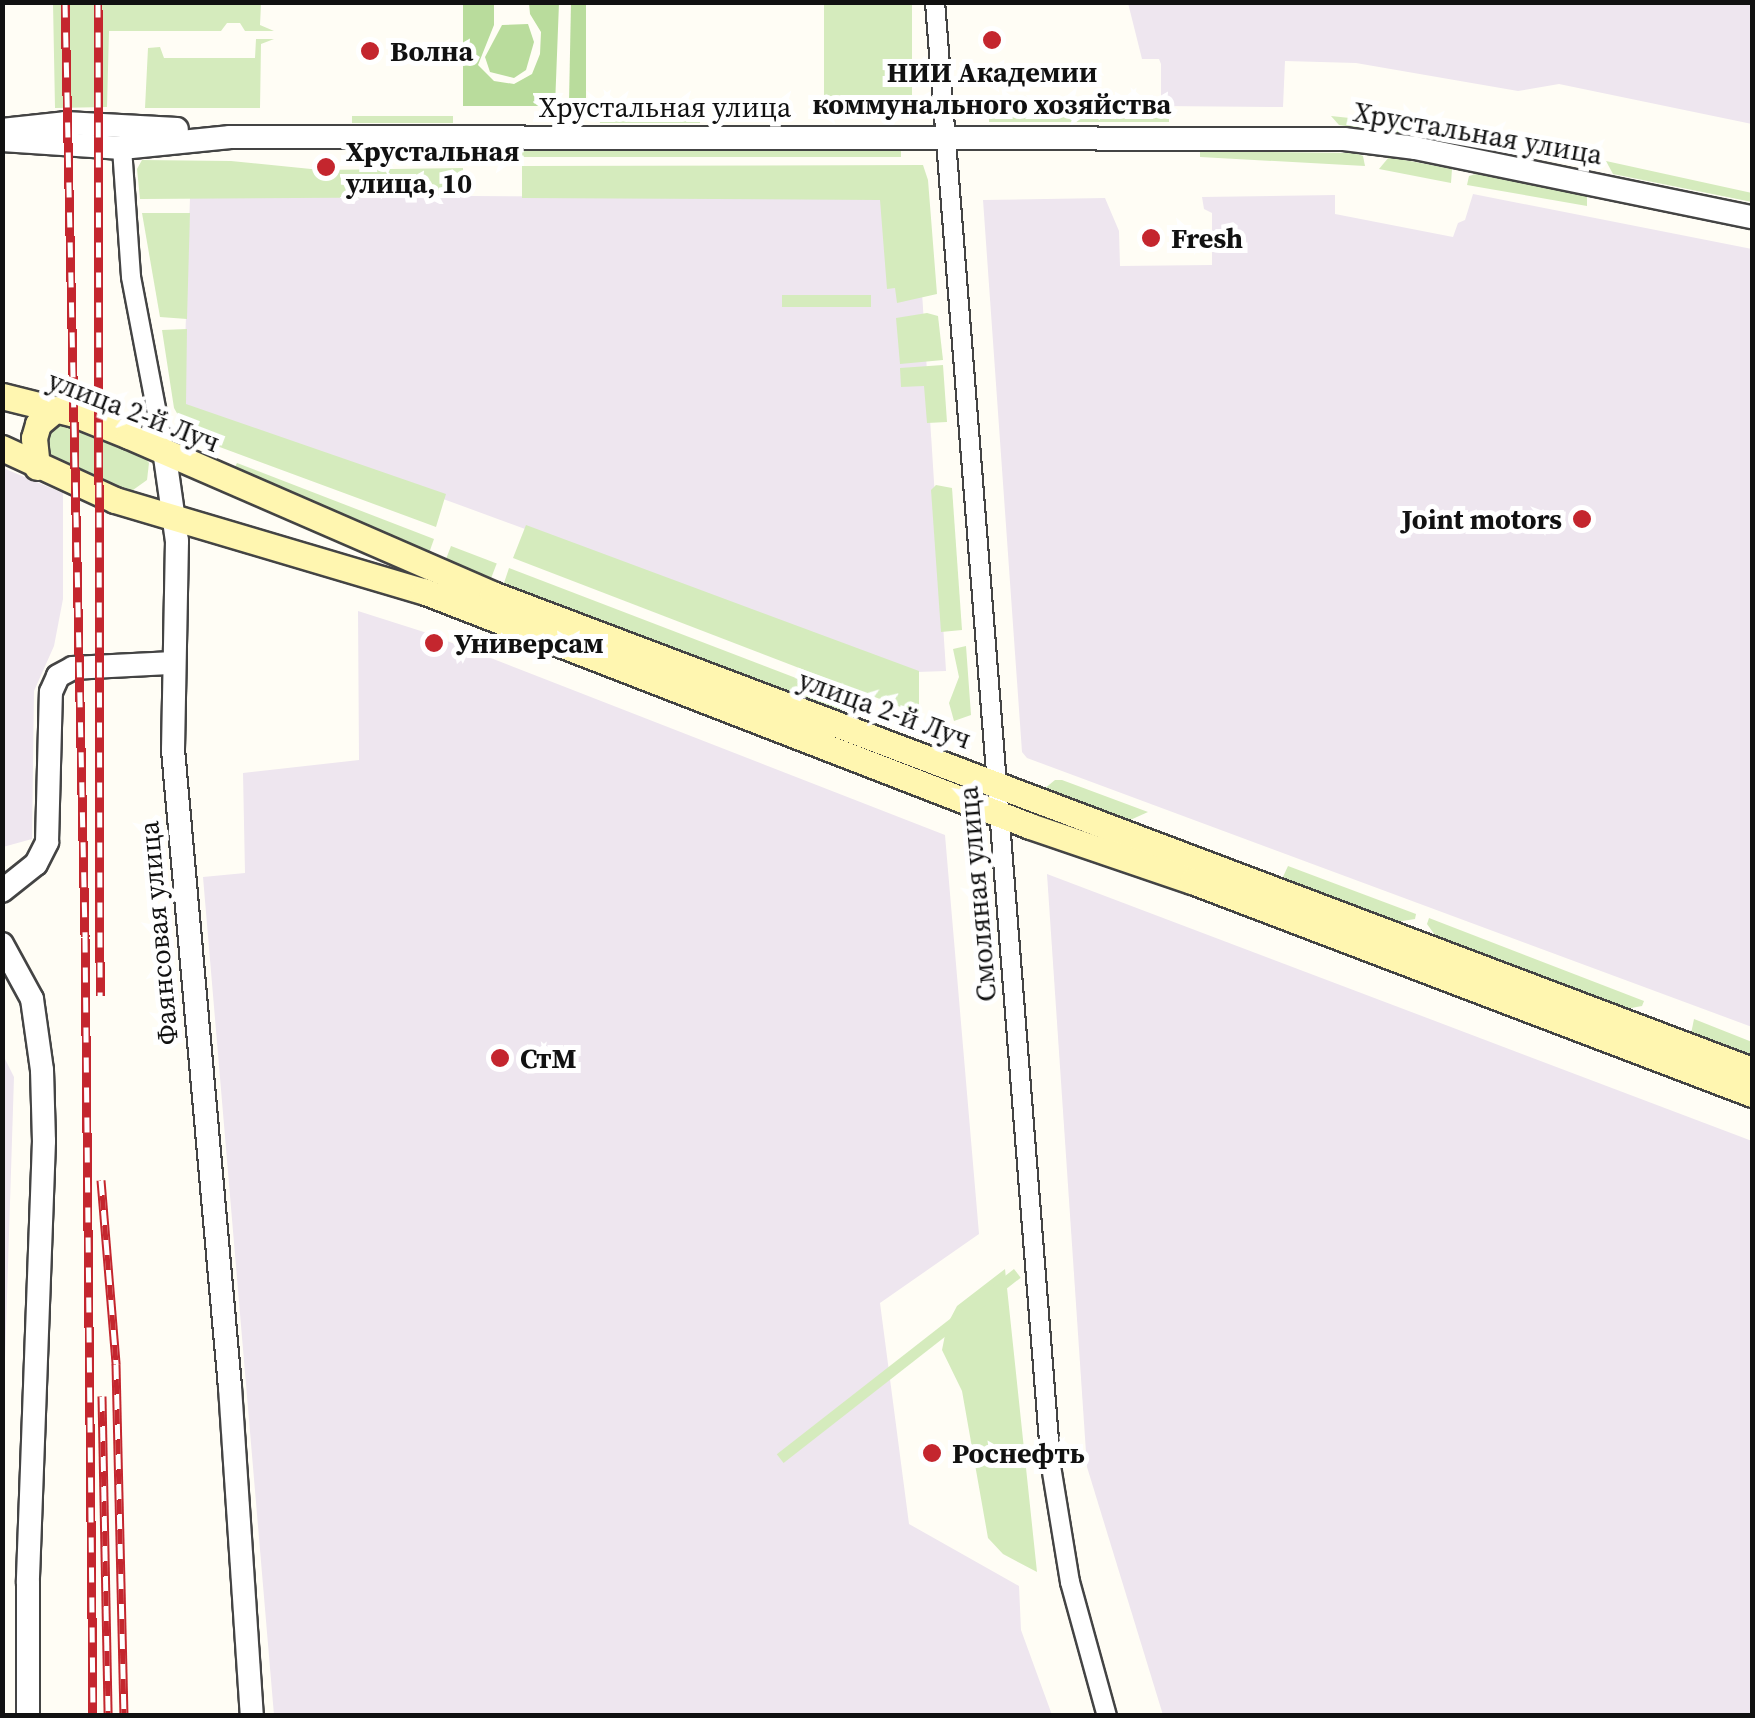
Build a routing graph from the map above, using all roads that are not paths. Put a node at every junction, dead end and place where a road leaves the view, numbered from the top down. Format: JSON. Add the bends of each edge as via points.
{"nodes":[{"id":1,"x":935,"y":2,"type":"edge"},
{"id":2,"x":2,"y":130,"type":"edge"},
{"id":3,"x":230,"y":136,"type":"junction"},
{"id":4,"x":945,"y":136,"type":"junction"},
{"id":5,"x":2,"y":140,"type":"edge"},
{"id":6,"x":122,"y":148,"type":"junction"},
{"id":7,"x":1752,"y":217,"type":"edge"},
{"id":8,"x":2,"y":396,"type":"edge"},
{"id":9,"x":56,"y":409,"type":"junction"},
{"id":10,"x":2,"y":448,"type":"edge"},
{"id":11,"x":164,"y":450,"type":"junction"},
{"id":12,"x":38,"y":467,"type":"junction"},
{"id":13,"x":174,"y":516,"type":"junction"},
{"id":14,"x":173,"y":663,"type":"junction"},
{"id":15,"x":995,"y":781,"type":"junction"},
{"id":16,"x":998,"y":811,"type":"junction"},
{"id":17,"x":2,"y":891,"type":"edge"},
{"id":18,"x":2,"y":944,"type":"edge"},
{"id":19,"x":1752,"y":1070,"type":"edge"},
{"id":20,"x":1752,"y":1094,"type":"edge"},
{"id":21,"x":28,"y":1716,"type":"edge"},
{"id":22,"x":252,"y":1716,"type":"edge"},
{"id":23,"x":1107,"y":1716,"type":"edge"}],
"edges":[{"from":1,"to":4,"type":"street","name":"Смоляная улица"},
{"from":2,"to":3,"type":"street","name":"Хрустальная улица","via":[[84,123]]},
{"from":3,"to":4,"type":"street","name":"Хрустальная улица"},
{"from":3,"to":6,"type":"street","name":"Хрустальная улица"},
{"from":4,"to":7,"type":"street","name":"Хрустальная улица","via":[[1344,139]]},
{"from":4,"to":15,"type":"street","name":"Смоляная улица"},
{"from":5,"to":6,"type":"street","name":"Хрустальная улица"},
{"from":6,"to":11,"type":"street","name":"Фаянсовая улица","via":[[131,277]]},
{"from":8,"to":9,"type":"main road","name":"улица 2-й Луч"},
{"from":9,"to":11,"type":"main road","name":"улица 2-й Луч"},
{"from":9,"to":12,"type":"main road","via":[[38,424]]},
{"from":10,"to":12,"type":"main road","name":"улица 2-й Луч"},
{"from":11,"to":13,"type":"street","name":"Фаянсовая улица"},
{"from":11,"to":15,"type":"main road","name":"улица 2-й Луч","via":[[431,570]]},
{"from":12,"to":13,"type":"main road","name":"улица 2-й Луч"},
{"from":13,"to":14,"type":"street","name":"Фаянсовая улица"},
{"from":13,"to":16,"type":"main road","name":"улица 2-й Луч","via":[[423,591]]},
{"from":14,"to":17,"type":"street","via":[[72,668],[58,676],[51,692],[47,842],[36,864]]},
{"from":14,"to":22,"type":"street","name":"Фаянсовая улица","via":[[176,787]]},
{"from":15,"to":16,"type":"street","name":"Смоляная улица"},
{"from":15,"to":19,"type":"main road","name":"улица 2-й Луч"},
{"from":16,"to":20,"type":"main road","name":"улица 2-й Луч"},
{"from":16,"to":23,"type":"street","name":"Смоляная улица","via":[[1053,1481],[1073,1598]]},
{"from":18,"to":21,"type":"street","via":[[32,999],[42,1070]]}]}
